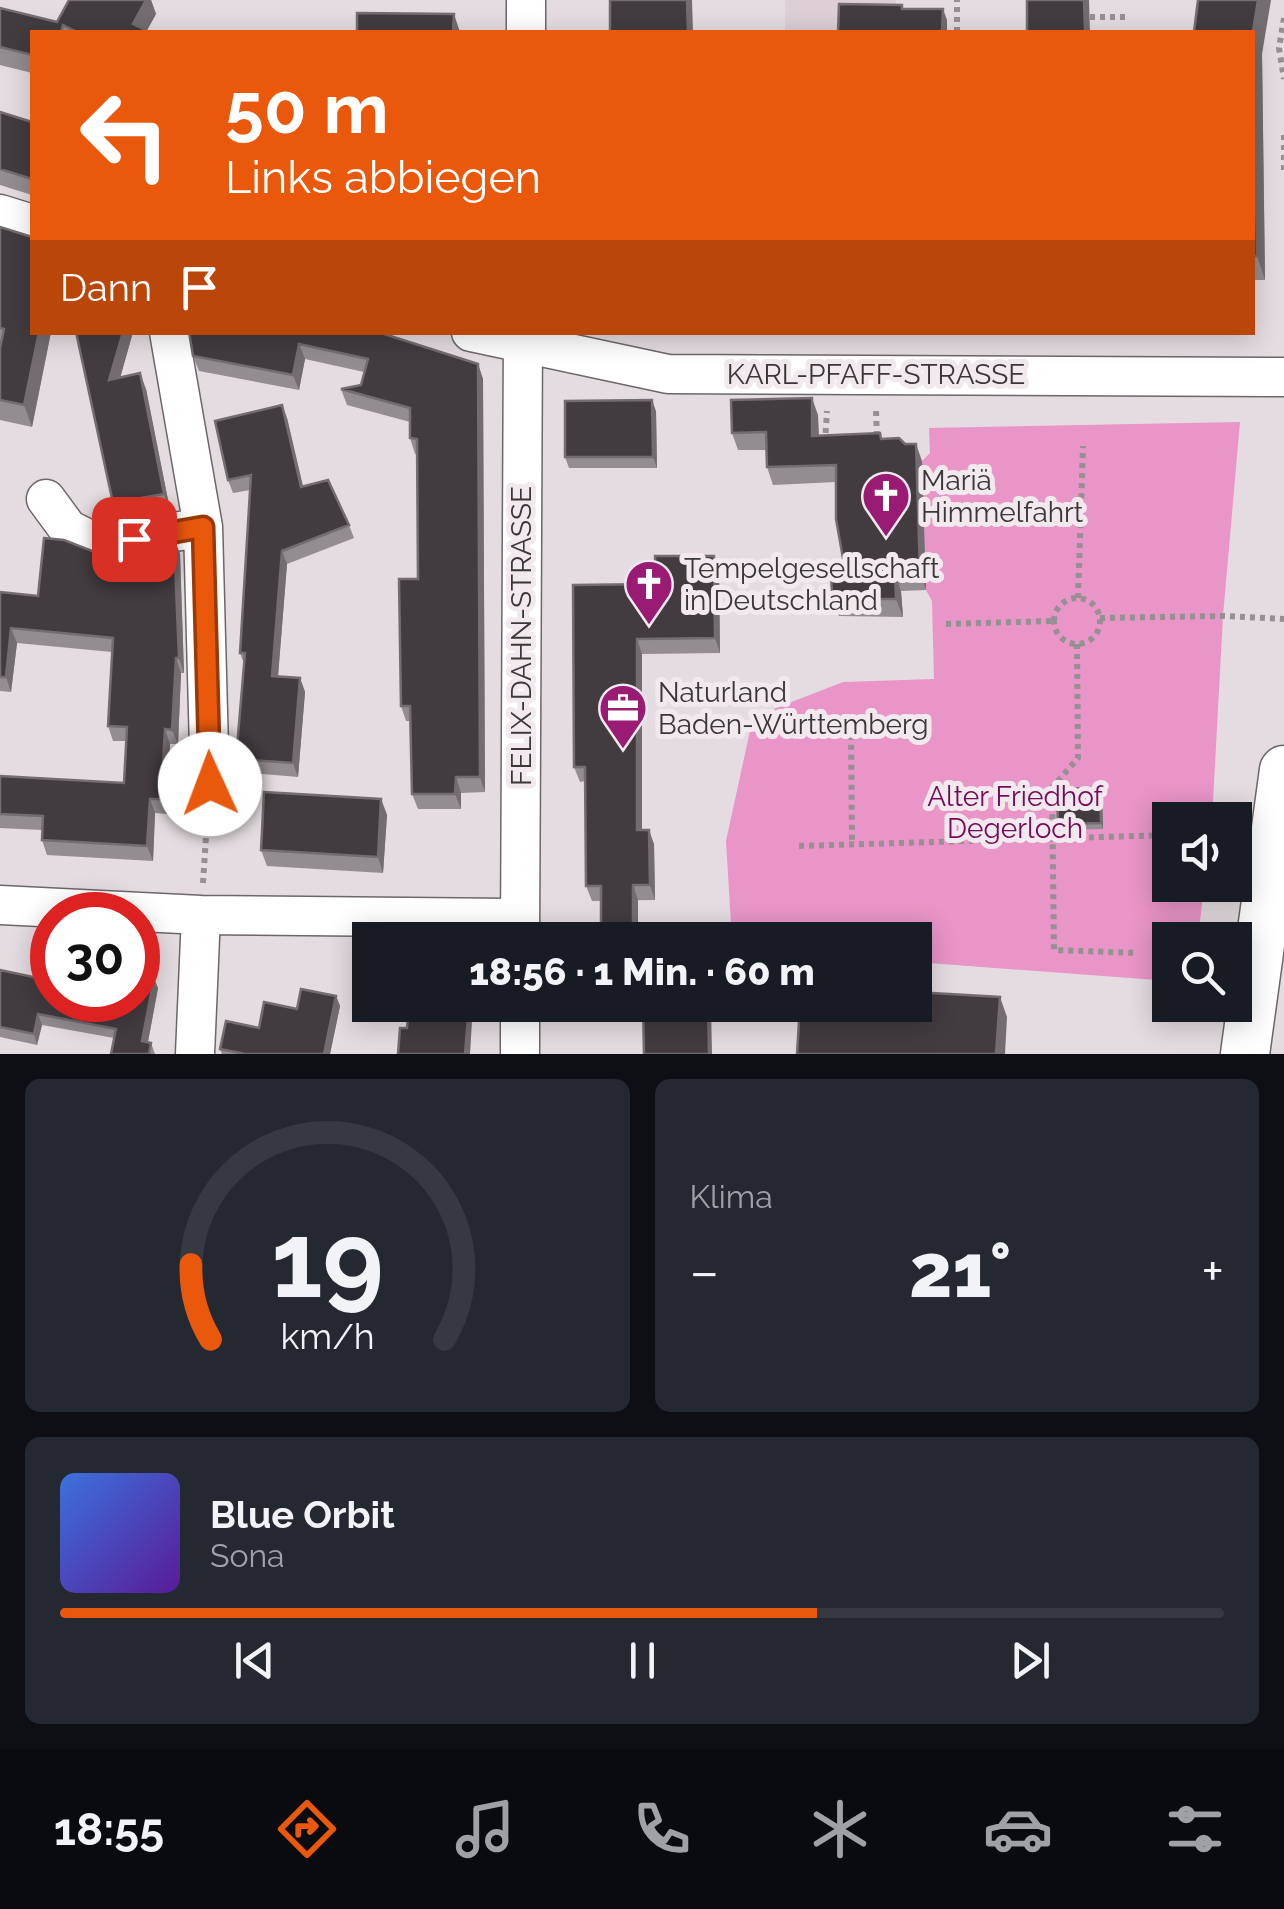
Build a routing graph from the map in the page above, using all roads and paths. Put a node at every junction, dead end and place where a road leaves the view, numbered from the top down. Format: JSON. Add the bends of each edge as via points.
{"nodes":[{"id":1,"x":526,"y":0,"type":"edge"},
{"id":2,"x":957,"y":0,"type":"edge"},
{"id":3,"x":1090,"y":17,"type":"dead end"},
{"id":4,"x":1128,"y":17,"type":"dead end"},
{"id":5,"x":1284,"y":18,"type":"edge"},
{"id":6,"x":526,"y":30,"type":"edge"},
{"id":7,"x":957,"y":30,"type":"edge"},
{"id":8,"x":1263,"y":46,"type":"dead end"},
{"id":9,"x":1280,"y":48,"type":"junction"},
{"id":10,"x":1284,"y":79,"type":"edge"},
{"id":11,"x":1284,"y":134,"type":"edge"},
{"id":12,"x":1284,"y":175,"type":"edge"},
{"id":13,"x":0,"y":214,"type":"edge"},
{"id":14,"x":30,"y":223,"type":"edge"},
{"id":15,"x":170,"y":335,"type":"edge"},
{"id":16,"x":497,"y":335,"type":"edge"},
{"id":17,"x":523,"y":338,"type":"edge"},
{"id":18,"x":1284,"y":376,"type":"edge"},
{"id":19,"x":876,"y":410,"type":"dead end"},
{"id":20,"x":826,"y":424,"type":"dead end"},
{"id":21,"x":1083,"y":446,"type":"dead end"},
{"id":22,"x":876,"y":451,"type":"edge"},
{"id":23,"x":825,"y":457,"type":"edge"},
{"id":24,"x":46,"y":499,"type":"dead end"},
{"id":25,"x":203,"y":527,"type":"junction"},
{"id":26,"x":1078,"y":598,"type":"junction"},
{"id":27,"x":1100,"y":618,"type":"junction"},
{"id":28,"x":1284,"y":619,"type":"edge"},
{"id":29,"x":1054,"y":620,"type":"junction"},
{"id":30,"x":946,"y":624,"type":"dead end"},
{"id":31,"x":1077,"y":644,"type":"junction"},
{"id":32,"x":840,"y":720,"type":"dead end"},
{"id":33,"x":1284,"y":770,"type":"edge"},
{"id":34,"x":210,"y":784,"type":"joint"},
{"id":35,"x":1152,"y":835,"type":"edge"},
{"id":36,"x":1053,"y":838,"type":"junction"},
{"id":37,"x":852,"y":844,"type":"junction"},
{"id":38,"x":799,"y":846,"type":"dead end"},
{"id":39,"x":0,"y":905,"type":"edge"},
{"id":40,"x":201,"y":915,"type":"junction"},
{"id":41,"x":360,"y":922,"type":"edge"},
{"id":42,"x":520,"y":922,"type":"edge"},
{"id":43,"x":1136,"y":953,"type":"dead end"},
{"id":44,"x":520,"y":1022,"type":"edge"},
{"id":45,"x":196,"y":1054,"type":"edge"},
{"id":46,"x":520,"y":1054,"type":"edge"},
{"id":47,"x":1245,"y":1054,"type":"edge"}],
"edges":[{"from":1,"to":6,"type":"street"},
{"from":2,"to":7,"type":"path"},
{"from":3,"to":4,"type":"path"},
{"from":5,"to":9,"type":"path"},
{"from":8,"to":9,"type":"path"},
{"from":9,"to":10,"type":"path"},
{"from":11,"to":12,"type":"path"},
{"from":13,"to":14,"type":"street"},
{"from":15,"to":25,"type":"street"},
{"from":16,"to":17,"type":"street","name":"KARL-PFAFF-STRASSE"},
{"from":17,"to":18,"type":"street","name":"KARL-PFAFF-STRASSE","via":[[668,374]]},
{"from":17,"to":42,"type":"street","name":"FELIX-DAHN-STRASSE"},
{"from":19,"to":22,"type":"path"},
{"from":20,"to":23,"type":"path"},
{"from":21,"to":26,"type":"path"},
{"from":24,"to":25,"type":"street","via":[[68,529],[100,545]]},
{"from":25,"to":34,"type":"street"},
{"from":26,"to":27,"type":"path","via":[[1094,604]]},
{"from":26,"to":29,"type":"path","via":[[1061,604]]},
{"from":27,"to":28,"type":"path"},
{"from":27,"to":31,"type":"path","via":[[1097,633]]},
{"from":29,"to":30,"type":"path"},
{"from":29,"to":31,"type":"path","via":[[1062,639]]},
{"from":31,"to":36,"type":"path","via":[[1078,758],[1052,788]]},
{"from":32,"to":37,"type":"path","via":[[851,729]]},
{"from":33,"to":47,"type":"main road"},
{"from":34,"to":40,"type":"path"},
{"from":35,"to":36,"type":"path"},
{"from":36,"to":37,"type":"path"},
{"from":36,"to":43,"type":"path","via":[[1054,950]]},
{"from":37,"to":38,"type":"path"},
{"from":39,"to":40,"type":"street"},
{"from":40,"to":41,"type":"street"},
{"from":40,"to":45,"type":"street"},
{"from":44,"to":46,"type":"street"}]}
